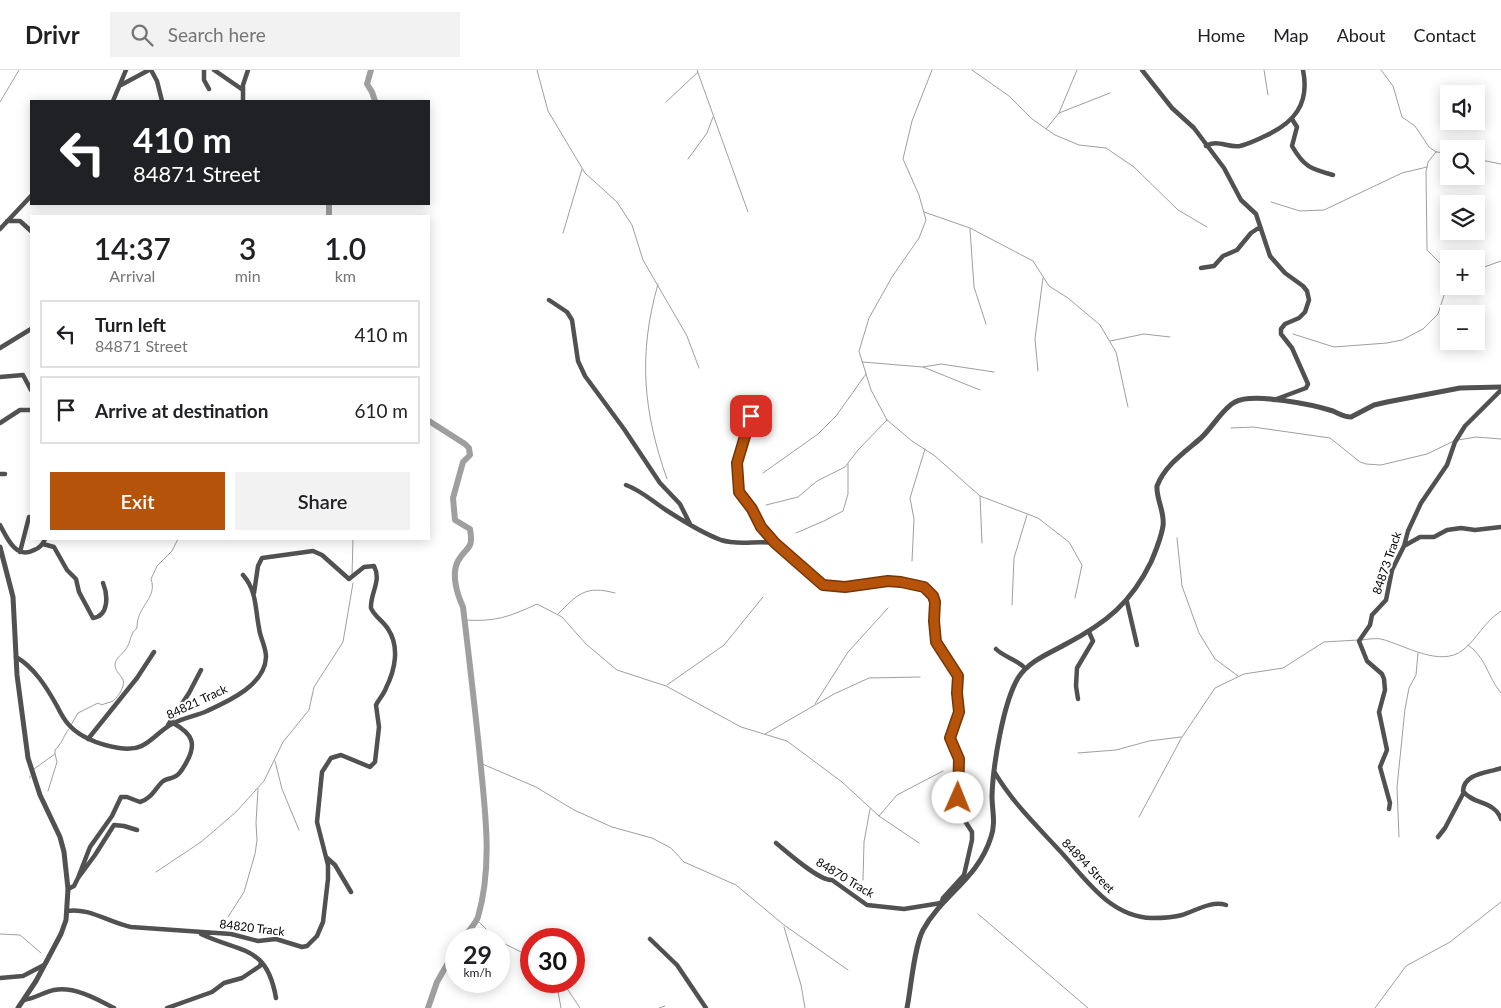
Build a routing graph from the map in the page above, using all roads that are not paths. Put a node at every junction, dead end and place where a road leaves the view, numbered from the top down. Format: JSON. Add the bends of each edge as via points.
{"nodes":[{"id":1,"x":126,"y":70,"type":"edge"},
{"id":2,"x":150,"y":70,"type":"edge"},
{"id":3,"x":204,"y":70,"type":"edge"},
{"id":4,"x":214,"y":70,"type":"edge"},
{"id":5,"x":248,"y":70,"type":"edge"},
{"id":6,"x":1142,"y":70,"type":"edge"},
{"id":7,"x":1303,"y":70,"type":"edge"},
{"id":8,"x":121,"y":85,"type":"junction"},
{"id":9,"x":209,"y":89,"type":"dead end"},
{"id":10,"x":244,"y":90,"type":"junction"},
{"id":11,"x":114,"y":100,"type":"edge"},
{"id":12,"x":162,"y":100,"type":"edge"},
{"id":13,"x":243,"y":100,"type":"edge"},
{"id":14,"x":1292,"y":119,"type":"junction"},
{"id":15,"x":1206,"y":146,"type":"junction"},
{"id":16,"x":1333,"y":175,"type":"dead end"},
{"id":17,"x":30,"y":197,"type":"edge"},
{"id":18,"x":7,"y":220,"type":"junction"},
{"id":19,"x":1260,"y":227,"type":"junction"},
{"id":20,"x":0,"y":229,"type":"edge"},
{"id":21,"x":30,"y":230,"type":"edge"},
{"id":22,"x":1201,"y":268,"type":"dead end"},
{"id":23,"x":549,"y":300,"type":"dead end"},
{"id":24,"x":30,"y":330,"type":"edge"},
{"id":25,"x":0,"y":348,"type":"edge"},
{"id":26,"x":0,"y":377,"type":"edge"},
{"id":27,"x":30,"y":388,"type":"edge"},
{"id":28,"x":1501,"y":388,"type":"edge"},
{"id":29,"x":1273,"y":400,"type":"junction"},
{"id":30,"x":756,"y":403,"type":"dead end"},
{"id":31,"x":30,"y":410,"type":"edge"},
{"id":32,"x":0,"y":423,"type":"edge"},
{"id":33,"x":626,"y":485,"type":"dead end"},
{"id":34,"x":29,"y":517,"type":"dead end"},
{"id":35,"x":690,"y":524,"type":"junction"},
{"id":36,"x":0,"y":525,"type":"edge"},
{"id":37,"x":1501,"y":528,"type":"edge"},
{"id":38,"x":44,"y":541,"type":"edge"},
{"id":39,"x":775,"y":543,"type":"junction"},
{"id":40,"x":1404,"y":546,"type":"junction"},
{"id":41,"x":0,"y":547,"type":"edge"},
{"id":42,"x":20,"y":552,"type":"junction"},
{"id":43,"x":243,"y":575,"type":"dead end"},
{"id":44,"x":103,"y":583,"type":"dead end"},
{"id":45,"x":254,"y":593,"type":"junction"},
{"id":46,"x":1126,"y":602,"type":"junction"},
{"id":47,"x":1089,"y":632,"type":"junction"},
{"id":48,"x":1137,"y":645,"type":"dead end"},
{"id":49,"x":996,"y":649,"type":"dead end"},
{"id":50,"x":154,"y":652,"type":"dead end"},
{"id":51,"x":16,"y":657,"type":"junction"},
{"id":52,"x":1025,"y":668,"type":"junction"},
{"id":53,"x":201,"y":670,"type":"dead end"},
{"id":54,"x":1078,"y":699,"type":"dead end"},
{"id":55,"x":173,"y":723,"type":"junction"},
{"id":56,"x":168,"y":726,"type":"junction"},
{"id":57,"x":88,"y":739,"type":"junction"},
{"id":58,"x":1501,"y":768,"type":"edge"},
{"id":59,"x":995,"y":773,"type":"junction"},
{"id":60,"x":1464,"y":792,"type":"junction"},
{"id":61,"x":1389,"y":809,"type":"dead end"},
{"id":62,"x":1501,"y":819,"type":"edge"},
{"id":63,"x":109,"y":821,"type":"junction"},
{"id":64,"x":124,"y":826,"type":"junction"},
{"id":65,"x":136,"y":830,"type":"dead end"},
{"id":66,"x":1438,"y":837,"type":"dead end"},
{"id":67,"x":776,"y":843,"type":"dead end"},
{"id":68,"x":326,"y":857,"type":"junction"},
{"id":69,"x":78,"y":878,"type":"junction"},
{"id":70,"x":68,"y":889,"type":"junction"},
{"id":71,"x":352,"y":892,"type":"dead end"},
{"id":72,"x":941,"y":905,"type":"junction"},
{"id":73,"x":1226,"y":905,"type":"dead end"},
{"id":74,"x":67,"y":911,"type":"junction"},
{"id":75,"x":197,"y":933,"type":"junction"},
{"id":76,"x":650,"y":938,"type":"dead end"},
{"id":77,"x":262,"y":962,"type":"junction"},
{"id":78,"x":44,"y":964,"type":"junction"},
{"id":79,"x":0,"y":978,"type":"edge"},
{"id":80,"x":276,"y":998,"type":"dead end"},
{"id":81,"x":24,"y":1000,"type":"junction"},
{"id":82,"x":18,"y":1008,"type":"edge"},
{"id":83,"x":114,"y":1008,"type":"edge"},
{"id":84,"x":167,"y":1008,"type":"edge"},
{"id":85,"x":706,"y":1008,"type":"edge"},
{"id":86,"x":907,"y":1008,"type":"edge"}],
"edges":[{"from":1,"to":8,"type":"street"},
{"from":2,"to":8,"type":"street"},
{"from":2,"to":12,"type":"street","via":[[157,81]]},
{"from":3,"to":9,"type":"street","via":[[204,80]]},
{"from":4,"to":10,"type":"street"},
{"from":5,"to":10,"type":"street"},
{"from":6,"to":15,"type":"street"},
{"from":7,"to":14,"type":"street","via":[[1304,93]]},
{"from":8,"to":11,"type":"street"},
{"from":10,"to":13,"type":"street"},
{"from":14,"to":15,"type":"street","via":[[1280,129],[1246,144],[1215,143]]},
{"from":14,"to":16,"type":"street","via":[[1297,127],[1292,146],[1302,160],[1311,169]]},
{"from":15,"to":19,"type":"street","via":[[1229,175],[1241,200],[1256,214]]},
{"from":17,"to":18,"type":"street"},
{"from":18,"to":20,"type":"street"},
{"from":18,"to":21,"type":"street","via":[[20,221]]},
{"from":19,"to":22,"type":"street","via":[[1250,232],[1237,250],[1223,256],[1214,266]]},
{"from":19,"to":29,"type":"street","via":[[1270,256],[1303,286],[1309,300],[1299,318],[1281,328],[1308,384],[1306,388]]},
{"from":23,"to":35,"type":"street","via":[[567,312],[572,320],[578,361],[585,376],[660,483],[680,504]]},
{"from":24,"to":25,"type":"street"},
{"from":26,"to":27,"type":"street","via":[[23,375]]},
{"from":28,"to":29,"type":"street","via":[[1460,388],[1387,402],[1351,417],[1313,406]]},
{"from":28,"to":40,"type":"street","name":"84873 Track","via":[[1460,434],[1447,464],[1421,502]]},
{"from":29,"to":46,"type":"street","via":[[1264,397],[1235,402],[1162,476],[1157,490],[1164,516],[1161,536],[1142,581]]},
{"from":30,"to":39,"type":"street","via":[[737,463],[738,486],[761,527]]},
{"from":31,"to":32,"type":"street","via":[[20,410]]},
{"from":33,"to":35,"type":"street"},
{"from":34,"to":42,"type":"street"},
{"from":35,"to":39,"type":"street","via":[[730,542]]},
{"from":36,"to":42,"type":"street","via":[[10,543]]},
{"from":37,"to":40,"type":"street","via":[[1447,530],[1434,537],[1420,537]]},
{"from":38,"to":42,"type":"street","via":[[27,553]]},
{"from":38,"to":44,"type":"street","via":[[54,546],[76,579],[93,618],[100,616],[105,609]]},
{"from":39,"to":72,"type":"street","via":[[823,585],[845,587],[901,582],[924,587],[933,596],[936,642],[958,676],[959,712],[950,738],[959,759],[958,798],[964,822],[972,836],[964,875],[943,898]]},
{"from":40,"to":61,"type":"street","name":"84873 Track","via":[[1392,570],[1386,600],[1372,615],[1370,625],[1359,641],[1368,661],[1384,679],[1385,690],[1379,712],[1387,750],[1380,767]]},
{"from":41,"to":51,"type":"street","via":[[13,597]]},
{"from":43,"to":45,"type":"street","name":"84821 Track"},
{"from":45,"to":55,"type":"street","name":"84821 Track","via":[[266,653],[260,676],[206,712]]},
{"from":45,"to":68,"type":"street","name":"84820 Track","via":[[258,566],[262,558],[268,556],[317,552],[349,579],[364,567],[374,566],[378,578],[371,608],[389,631],[395,664],[376,705],[379,735],[373,765],[365,766],[341,755],[330,758],[322,772],[316,813]]},
{"from":46,"to":47,"type":"street"},
{"from":46,"to":48,"type":"street"},
{"from":47,"to":52,"type":"street"},
{"from":47,"to":54,"type":"street","via":[[1093,641],[1077,668]]},
{"from":49,"to":52,"type":"street"},
{"from":50,"to":57,"type":"street"},
{"from":51,"to":57,"type":"street","name":"84821 Track","via":[[36,674],[67,724]]},
{"from":51,"to":70,"type":"street","via":[[28,758],[40,796],[60,837]]},
{"from":52,"to":59,"type":"street","via":[[1016,681],[1006,708]]},
{"from":53,"to":56,"type":"street"},
{"from":55,"to":56,"type":"street","name":"84821 Track"},
{"from":55,"to":63,"type":"street","via":[[188,733],[192,742],[192,751],[178,775],[166,779],[140,802],[121,797]]},
{"from":56,"to":57,"type":"street","name":"84821 Track","via":[[146,745],[132,748]]},
{"from":58,"to":60,"type":"street","via":[[1470,778],[1463,786]]},
{"from":59,"to":72,"type":"street","via":[[992,798],[994,826],[987,849],[965,882]]},
{"from":59,"to":73,"type":"street","name":"84894 Street","via":[[1036,828],[1095,891],[1129,915],[1167,918],[1220,903]]},
{"from":60,"to":62,"type":"street","via":[[1496,809]]},
{"from":60,"to":66,"type":"street"},
{"from":63,"to":64,"type":"street","via":[[115,819]]},
{"from":63,"to":69,"type":"street","via":[[90,847]]},
{"from":64,"to":65,"type":"street"},
{"from":64,"to":69,"type":"street","via":[[114,825],[111,828]]},
{"from":67,"to":72,"type":"street","name":"84870 Track","via":[[814,872],[832,880],[867,905],[904,909]]},
{"from":68,"to":71,"type":"street"},
{"from":68,"to":75,"type":"street","name":"84820 Track","via":[[328,879],[323,922],[317,936],[307,946],[276,939],[258,941],[231,934]]},
{"from":69,"to":70,"type":"street"},
{"from":70,"to":74,"type":"street"},
{"from":72,"to":86,"type":"street","via":[[919,939]]},
{"from":74,"to":75,"type":"street","name":"84820 Track","via":[[83,911],[118,924]]},
{"from":74,"to":78,"type":"street","via":[[61,934]]},
{"from":75,"to":77,"type":"street","via":[[251,953]]},
{"from":76,"to":85,"type":"street","via":[[677,965]]},
{"from":77,"to":80,"type":"street","via":[[274,985]]},
{"from":77,"to":84,"type":"street","via":[[242,978]]},
{"from":78,"to":79,"type":"street","via":[[23,976]]},
{"from":78,"to":81,"type":"street"},
{"from":81,"to":82,"type":"street"},
{"from":81,"to":83,"type":"street","via":[[52,990],[66,990],[87,995]]}]}
